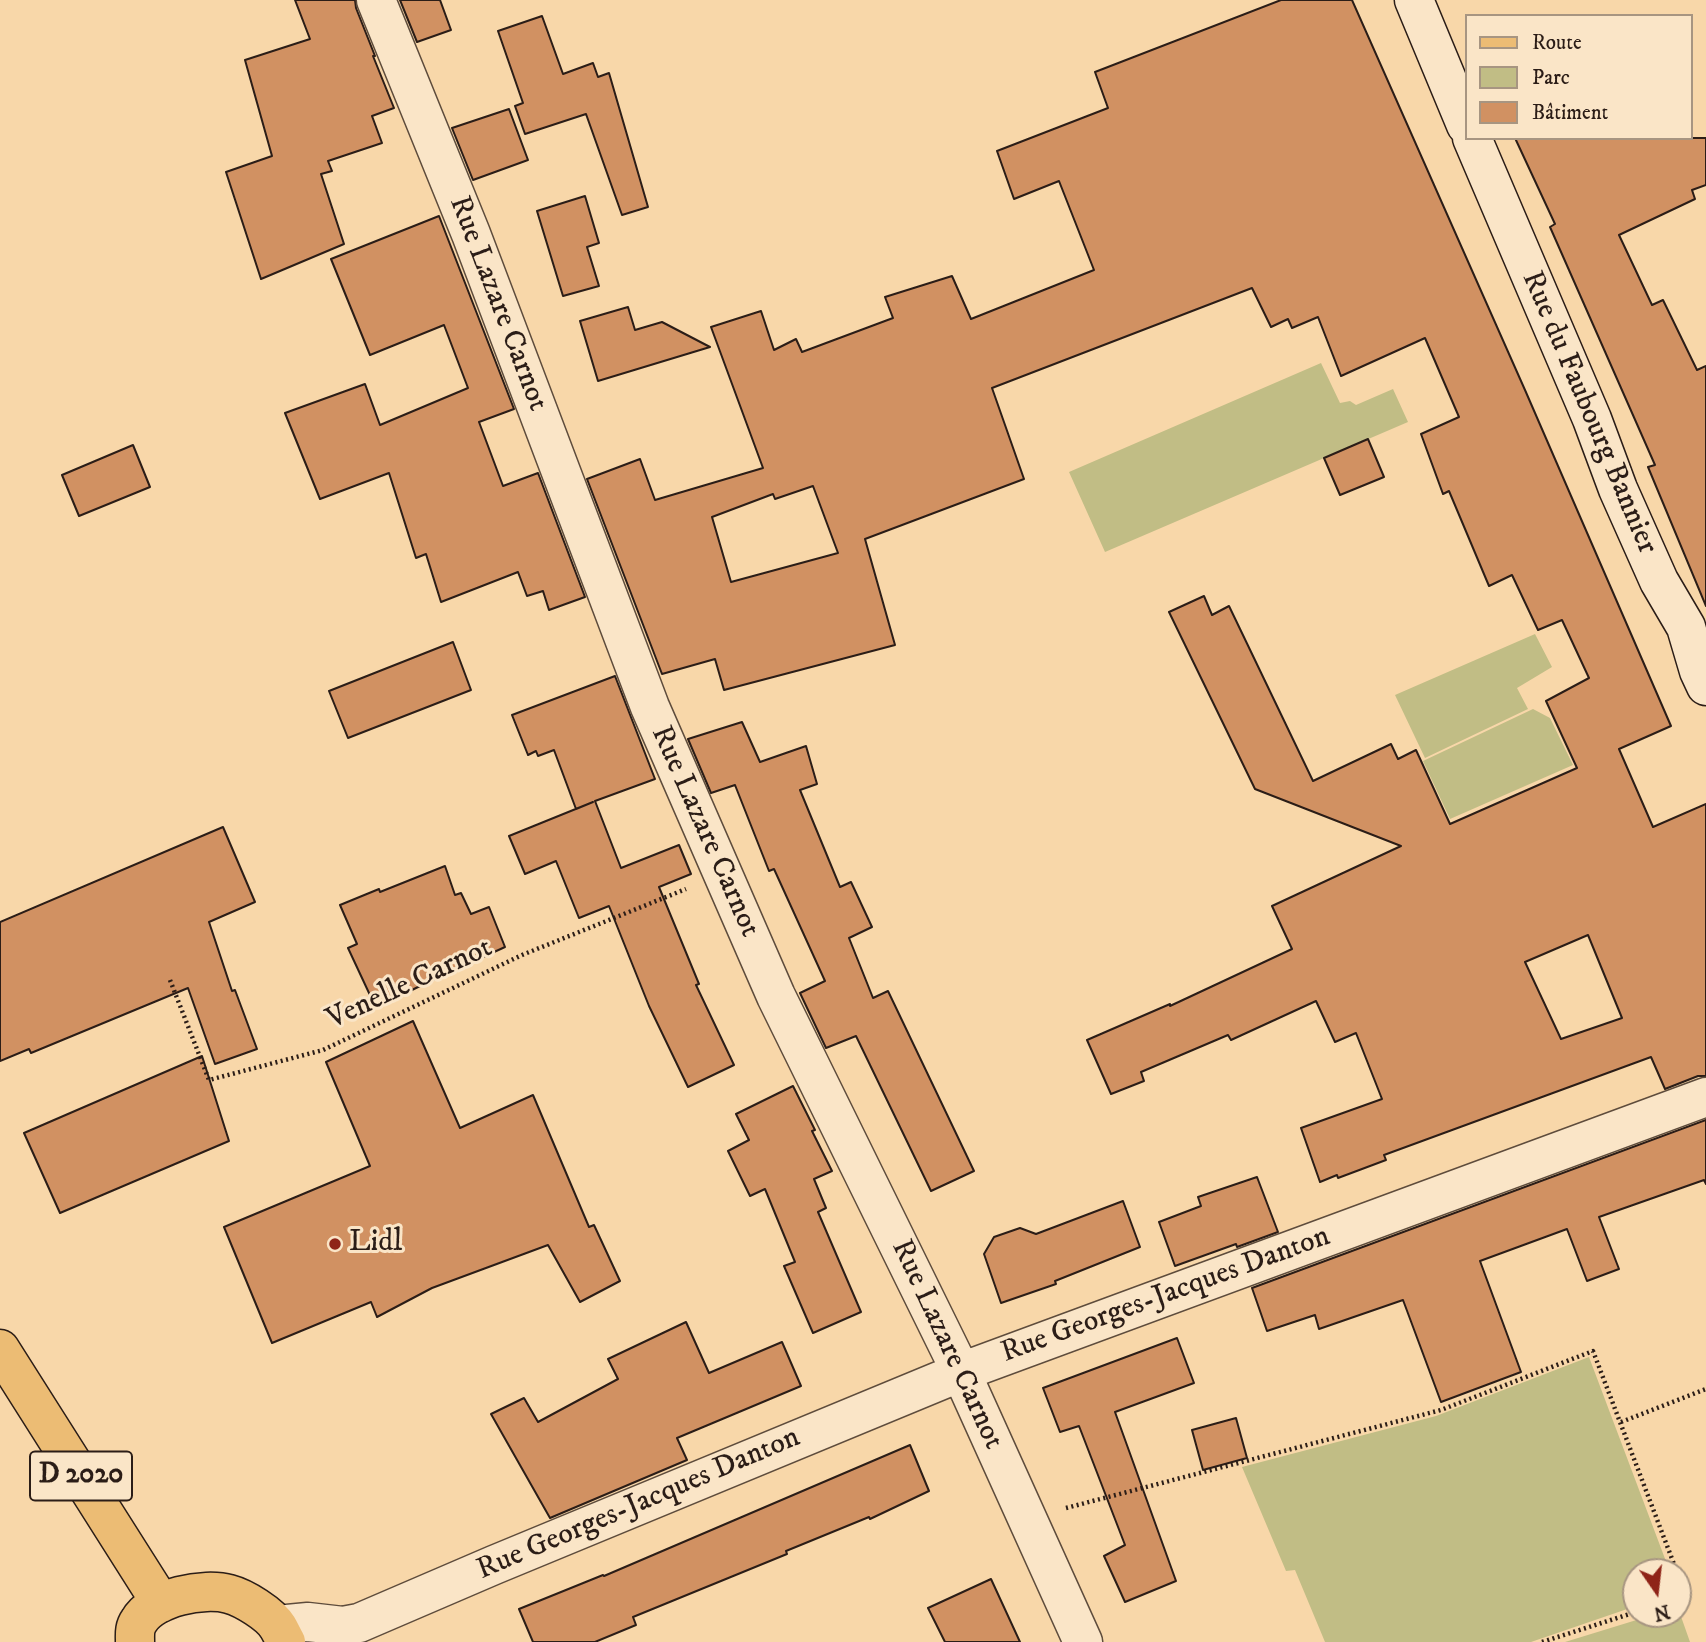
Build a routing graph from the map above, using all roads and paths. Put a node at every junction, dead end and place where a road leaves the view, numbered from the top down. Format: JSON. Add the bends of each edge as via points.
{"nodes":[{"id":1,"x":376,"y":0,"type":"edge"},
{"id":2,"x":1414,"y":0,"type":"edge"},
{"id":3,"x":1464,"y":120,"type":"edge"},
{"id":4,"x":1473,"y":140,"type":"edge"},
{"id":5,"x":1704,"y":675,"type":"edge"},
{"id":6,"x":723,"y":875,"type":"junction"},
{"id":7,"x":170,"y":980,"type":"dead end"},
{"id":8,"x":1706,"y":1097,"type":"edge"},
{"id":9,"x":0,"y":1349,"type":"edge"},
{"id":10,"x":961,"y":1372,"type":"junction"},
{"id":11,"x":1706,"y":1389,"type":"edge"},
{"id":12,"x":1621,"y":1422,"type":"junction"},
{"id":13,"x":1027,"y":1518,"type":"junction"},
{"id":14,"x":1671,"y":1558,"type":"edge"},
{"id":15,"x":161,"y":1603,"type":"junction"},
{"id":16,"x":1622,"y":1616,"type":"edge"},
{"id":17,"x":281,"y":1633,"type":"edge"},
{"id":18,"x":135,"y":1642,"type":"edge"},
{"id":19,"x":1083,"y":1642,"type":"edge"},
{"id":20,"x":1542,"y":1642,"type":"edge"}],
"edges":[{"from":1,"to":6,"type":"street","name":"Rue Lazare Carnot","via":[[471,234],[650,707]]},
{"from":2,"to":3,"type":"street"},
{"from":4,"to":5,"type":"street","name":"Rue du Faubourg Bannier","via":[[1618,489],[1659,581],[1686,627]]},
{"from":6,"to":7,"type":"path","name":"Venelle Carnot","via":[[522,955],[323,1050],[209,1080]]},
{"from":6,"to":10,"type":"street","name":"Rue Lazare Carnot","via":[[776,996]]},
{"from":8,"to":10,"type":"street","name":"Rue Georges-Jacques Danton"},
{"from":9,"to":15,"type":"main road","number":"D 2020"},
{"from":10,"to":13,"type":"street","name":"Rue Lazare Carnot"},
{"from":10,"to":17,"type":"street","name":"Rue Georges-Jacques Danton","via":[[359,1623],[308,1622]]},
{"from":11,"to":12,"type":"path"},
{"from":12,"to":13,"type":"path","via":[[1593,1352],[1441,1410]]},
{"from":12,"to":14,"type":"path"},
{"from":13,"to":19,"type":"street","name":"Rue Lazare Carnot"},
{"from":15,"to":17,"type":"main road","via":[[184,1595],[229,1594],[252,1604]]},
{"from":15,"to":18,"type":"main road","via":[[138,1622]]},
{"from":16,"to":20,"type":"path"}]}
